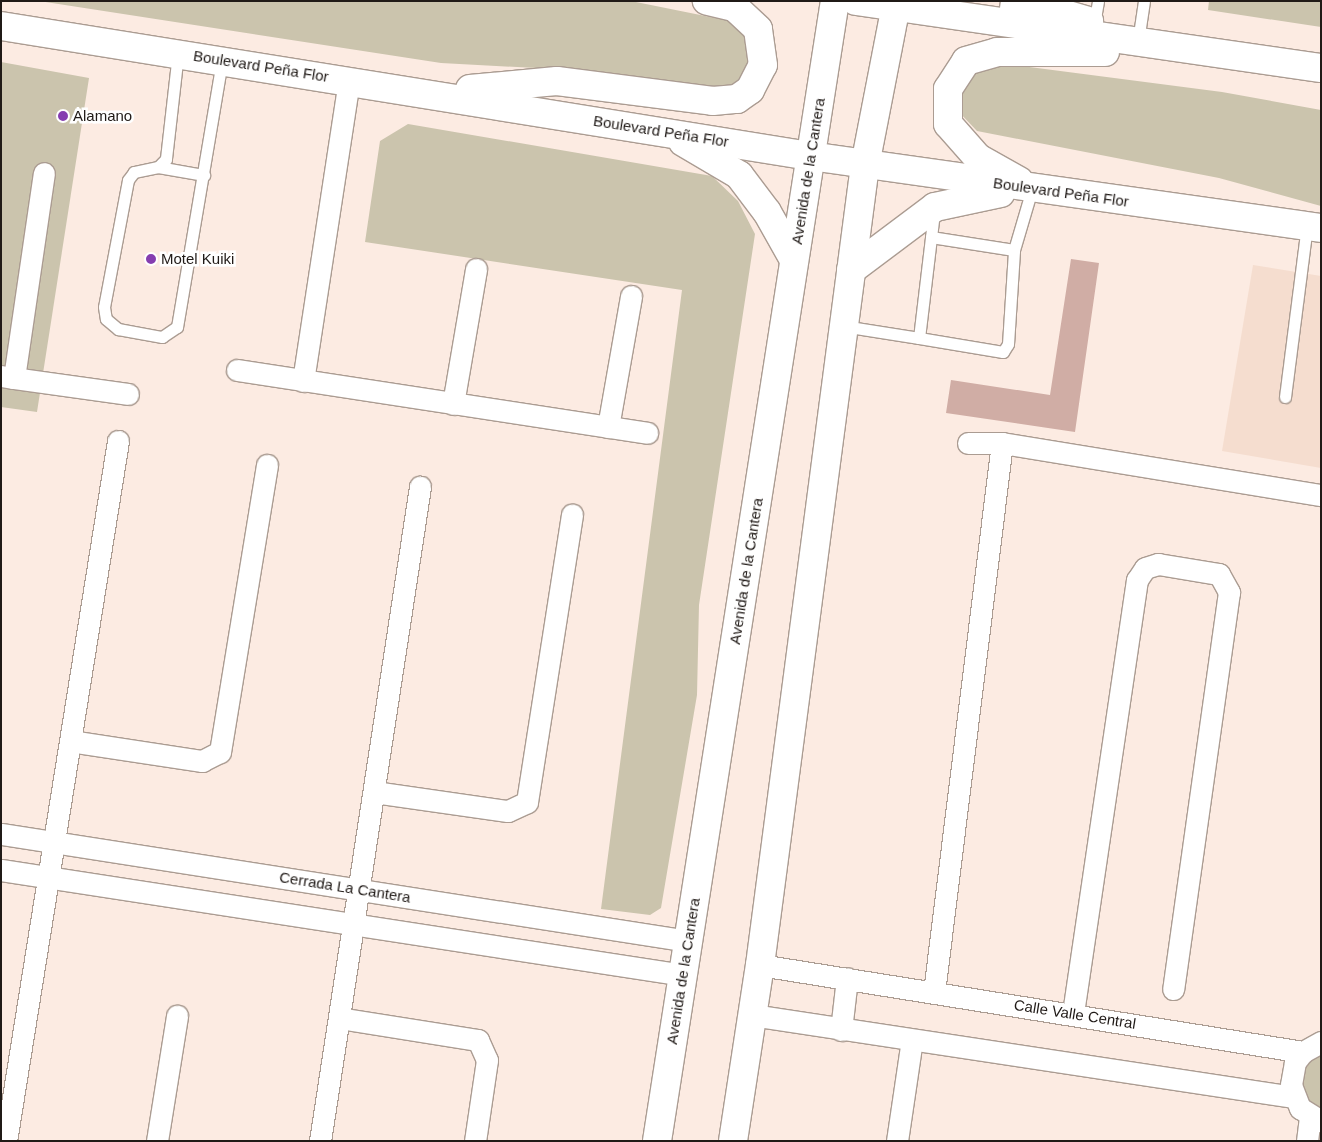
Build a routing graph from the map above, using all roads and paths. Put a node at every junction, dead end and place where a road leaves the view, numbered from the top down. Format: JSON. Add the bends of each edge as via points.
{"nodes":[{"id":1,"x":707,"y":1,"type":"edge"},
{"id":2,"x":835,"y":1,"type":"edge"},
{"id":3,"x":856,"y":1,"type":"edge"},
{"id":4,"x":1020,"y":1,"type":"edge"},
{"id":5,"x":1144,"y":1,"type":"edge"},
{"id":6,"x":896,"y":4,"type":"edge"},
{"id":7,"x":1004,"y":12,"type":"edge"},
{"id":8,"x":1095,"y":20,"type":"edge"},
{"id":9,"x":1,"y":26,"type":"edge"},
{"id":10,"x":1139,"y":39,"type":"junction"},
{"id":11,"x":1199,"y":51,"type":"junction"},
{"id":12,"x":178,"y":54,"type":"junction"},
{"id":13,"x":222,"y":61,"type":"junction"},
{"id":14,"x":1321,"y":68,"type":"edge"},
{"id":15,"x":349,"y":80,"type":"junction"},
{"id":16,"x":431,"y":93,"type":"junction"},
{"id":17,"x":634,"y":126,"type":"junction"},
{"id":18,"x":810,"y":156,"type":"junction"},
{"id":19,"x":865,"y":165,"type":"junction"},
{"id":20,"x":158,"y":167,"type":"junction"},
{"id":21,"x":44,"y":173,"type":"dead end"},
{"id":22,"x":204,"y":175,"type":"junction"},
{"id":23,"x":1032,"y":189,"type":"junction"},
{"id":24,"x":935,"y":208,"type":"junction"},
{"id":25,"x":1314,"y":227,"type":"edge"},
{"id":26,"x":931,"y":237,"type":"junction"},
{"id":27,"x":1014,"y":250,"type":"junction"},
{"id":28,"x":794,"y":260,"type":"junction"},
{"id":29,"x":476,"y":269,"type":"dead end"},
{"id":30,"x":851,"y":270,"type":"junction"},
{"id":31,"x":631,"y":296,"type":"dead end"},
{"id":32,"x":843,"y":326,"type":"junction"},
{"id":33,"x":919,"y":338,"type":"junction"},
{"id":34,"x":237,"y":370,"type":"dead end"},
{"id":35,"x":8,"y":377,"type":"edge"},
{"id":36,"x":303,"y":381,"type":"junction"},
{"id":37,"x":128,"y":394,"type":"dead end"},
{"id":38,"x":1285,"y":397,"type":"dead end"},
{"id":39,"x":453,"y":404,"type":"junction"},
{"id":40,"x":608,"y":427,"type":"junction"},
{"id":41,"x":647,"y":433,"type":"dead end"},
{"id":42,"x":118,"y":441,"type":"dead end"},
{"id":43,"x":968,"y":443,"type":"dead end"},
{"id":44,"x":1002,"y":443,"type":"junction"},
{"id":45,"x":267,"y":465,"type":"dead end"},
{"id":46,"x":420,"y":487,"type":"dead end"},
{"id":47,"x":1321,"y":495,"type":"edge"},
{"id":48,"x":572,"y":515,"type":"dead end"},
{"id":49,"x":70,"y":741,"type":"junction"},
{"id":50,"x":374,"y":792,"type":"junction"},
{"id":51,"x":1,"y":834,"type":"edge"},
{"id":52,"x":54,"y":842,"type":"junction"},
{"id":53,"x":1,"y":870,"type":"edge"},
{"id":54,"x":48,"y":877,"type":"junction"},
{"id":55,"x":359,"y":890,"type":"junction"},
{"id":56,"x":354,"y":924,"type":"junction"},
{"id":57,"x":688,"y":941,"type":"junction"},
{"id":58,"x":760,"y":965,"type":"junction"},
{"id":59,"x":682,"y":975,"type":"junction"},
{"id":60,"x":847,"y":978,"type":"junction"},
{"id":61,"x":1173,"y":989,"type":"dead end"},
{"id":62,"x":934,"y":992,"type":"junction"},
{"id":63,"x":1073,"y":1013,"type":"junction"},
{"id":64,"x":177,"y":1016,"type":"dead end"},
{"id":65,"x":752,"y":1016,"type":"junction"},
{"id":66,"x":339,"y":1018,"type":"junction"},
{"id":67,"x":840,"y":1030,"type":"junction"},
{"id":68,"x":912,"y":1040,"type":"junction"},
{"id":69,"x":1312,"y":1047,"type":"edge"},
{"id":70,"x":1294,"y":1097,"type":"junction"},
{"id":71,"x":1316,"y":1119,"type":"edge"},
{"id":72,"x":6,"y":1141,"type":"edge"},
{"id":73,"x":157,"y":1141,"type":"edge"},
{"id":74,"x":320,"y":1141,"type":"edge"},
{"id":75,"x":475,"y":1141,"type":"edge"},
{"id":76,"x":657,"y":1141,"type":"edge"},
{"id":77,"x":733,"y":1141,"type":"edge"},
{"id":78,"x":897,"y":1141,"type":"edge"},
{"id":79,"x":1306,"y":1141,"type":"edge"}],
"edges":[{"from":1,"to":16,"type":"main road","via":[[734,7],[758,29],[762,65],[750,90],[737,99],[713,101],[557,81]]},
{"from":2,"to":18,"type":"main road","name":"Avenida de la Cantera"},
{"from":3,"to":6,"type":"main road"},
{"from":4,"to":8,"type":"main road"},
{"from":5,"to":10,"type":"lane"},
{"from":6,"to":7,"type":"main road"},
{"from":6,"to":19,"type":"main road"},
{"from":7,"to":8,"type":"main road"},
{"from":8,"to":10,"type":"main road"},
{"from":9,"to":12,"type":"main road","name":"Boulevard Peña Flor"},
{"from":10,"to":11,"type":"main road"},
{"from":11,"to":14,"type":"main road"},
{"from":11,"to":23,"type":"main road","via":[[997,52],[966,61],[948,89],[948,124],[978,158]]},
{"from":12,"to":13,"type":"main road","name":"Boulevard Peña Flor"},
{"from":12,"to":20,"type":"lane","via":[[167,154]]},
{"from":13,"to":15,"type":"main road","name":"Boulevard Peña Flor"},
{"from":13,"to":22,"type":"lane"},
{"from":15,"to":16,"type":"main road","name":"Boulevard Peña Flor"},
{"from":15,"to":36,"type":"street"},
{"from":16,"to":17,"type":"main road","name":"Boulevard Peña Flor"},
{"from":17,"to":18,"type":"main road","name":"Boulevard Peña Flor"},
{"from":17,"to":28,"type":"main road","via":[[704,152],[739,175],[767,212]]},
{"from":18,"to":19,"type":"main road","name":"Boulevard Peña Flor"},
{"from":18,"to":28,"type":"main road","name":"Avenida de la Cantera"},
{"from":19,"to":23,"type":"main road","name":"Boulevard Peña Flor"},
{"from":19,"to":30,"type":"main road"},
{"from":20,"to":22,"type":"lane"},
{"from":20,"to":22,"type":"lane","via":[[134,172],[128,180],[104,307],[106,318],[118,329],[162,337],[176,328]]},
{"from":21,"to":35,"type":"street"},
{"from":23,"to":24,"type":"main road","via":[[979,196]]},
{"from":23,"to":25,"type":"main road","name":"Boulevard Peña Flor"},
{"from":23,"to":27,"type":"lane"},
{"from":24,"to":26,"type":"lane"},
{"from":24,"to":30,"type":"main road"},
{"from":25,"to":38,"type":"lane"},
{"from":26,"to":27,"type":"lane"},
{"from":26,"to":33,"type":"lane"},
{"from":27,"to":33,"type":"lane","via":[[1007,350]]},
{"from":28,"to":57,"type":"main road","name":"Avenida de la Cantera"},
{"from":29,"to":39,"type":"street"},
{"from":30,"to":32,"type":"main road"},
{"from":31,"to":40,"type":"street"},
{"from":32,"to":33,"type":"lane"},
{"from":32,"to":58,"type":"main road"},
{"from":34,"to":36,"type":"street"},
{"from":35,"to":37,"type":"street"},
{"from":36,"to":39,"type":"street"},
{"from":39,"to":40,"type":"street"},
{"from":40,"to":41,"type":"street"},
{"from":42,"to":49,"type":"street"},
{"from":43,"to":44,"type":"street"},
{"from":44,"to":47,"type":"street"},
{"from":44,"to":62,"type":"street"},
{"from":45,"to":49,"type":"street","via":[[220,752],[202,761]]},
{"from":46,"to":50,"type":"street"},
{"from":48,"to":50,"type":"street","via":[[526,802],[508,811]]},
{"from":49,"to":52,"type":"street"},
{"from":50,"to":55,"type":"street"},
{"from":51,"to":52,"type":"street","name":"Cerrada La Cantera"},
{"from":52,"to":54,"type":"street"},
{"from":52,"to":55,"type":"street","name":"Cerrada La Cantera"},
{"from":53,"to":54,"type":"street"},
{"from":54,"to":56,"type":"street"},
{"from":54,"to":72,"type":"street"},
{"from":55,"to":56,"type":"street"},
{"from":55,"to":57,"type":"street","name":"Cerrada La Cantera"},
{"from":56,"to":59,"type":"street"},
{"from":56,"to":66,"type":"street"},
{"from":57,"to":59,"type":"main road","name":"Avenida de la Cantera"},
{"from":58,"to":60,"type":"street","name":"Calle Valle Central"},
{"from":58,"to":65,"type":"main road"},
{"from":59,"to":76,"type":"main road","name":"Avenida de la Cantera"},
{"from":60,"to":62,"type":"street","name":"Calle Valle Central"},
{"from":60,"to":67,"type":"street"},
{"from":61,"to":63,"type":"street","via":[[1229,592],[1219,574],[1158,564],[1145,568],[1138,580]]},
{"from":62,"to":63,"type":"street","name":"Calle Valle Central"},
{"from":63,"to":69,"type":"street","name":"Calle Valle Central"},
{"from":64,"to":73,"type":"street"},
{"from":65,"to":67,"type":"street"},
{"from":65,"to":77,"type":"main road"},
{"from":66,"to":74,"type":"street"},
{"from":66,"to":75,"type":"street","via":[[478,1040],[488,1060]]},
{"from":67,"to":68,"type":"street"},
{"from":68,"to":70,"type":"street"},
{"from":68,"to":78,"type":"street"},
{"from":69,"to":70,"type":"street","via":[[1291,1073]]},
{"from":70,"to":71,"type":"street"},
{"from":71,"to":79,"type":"street"}]}
